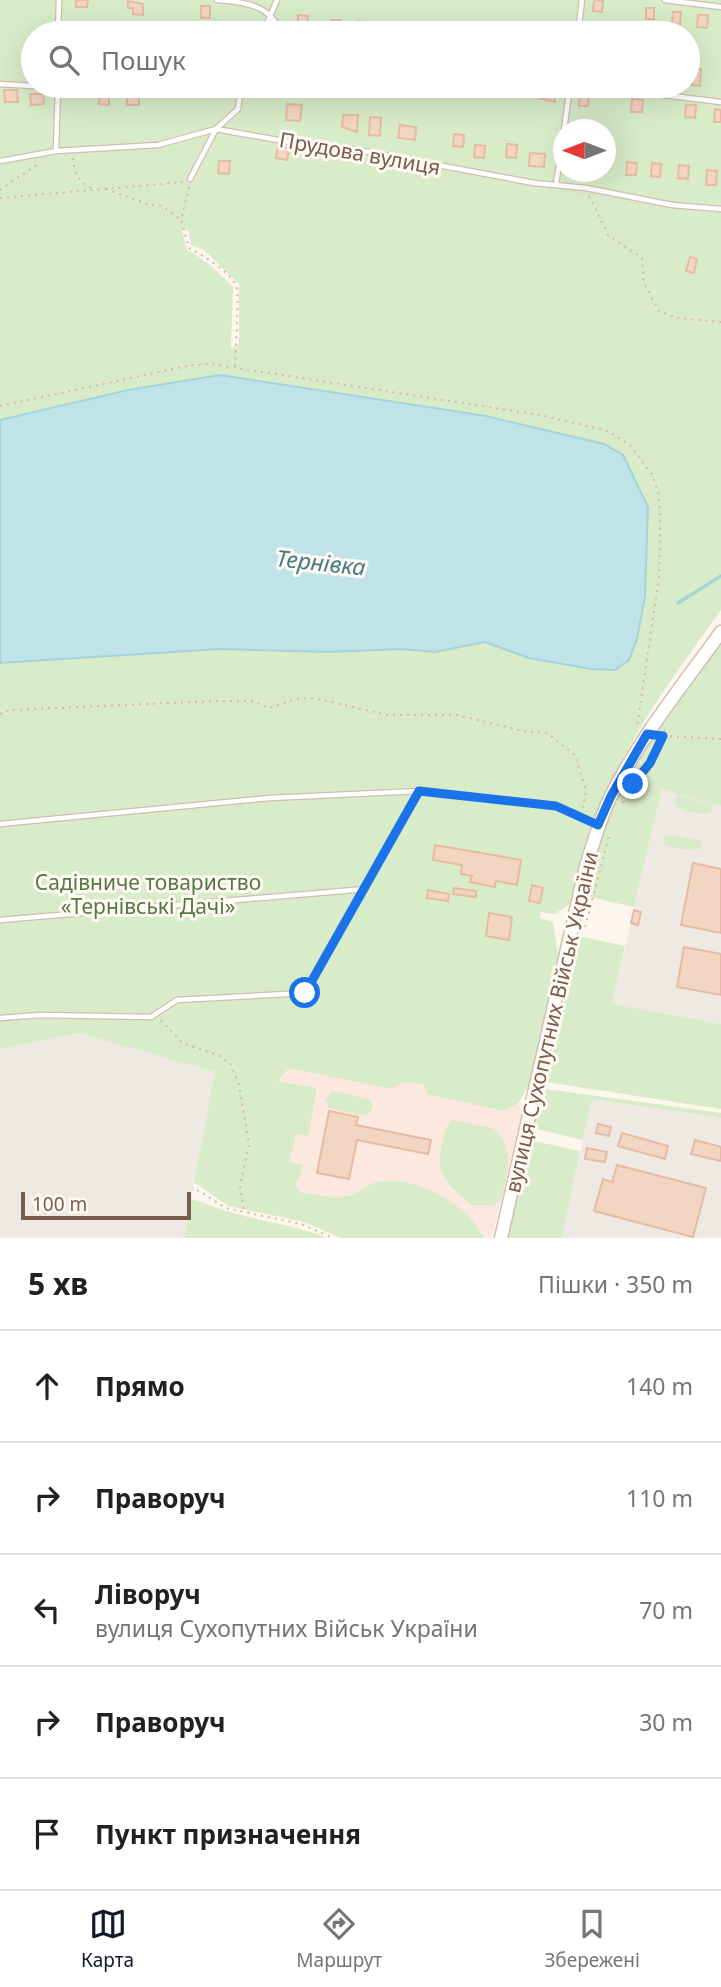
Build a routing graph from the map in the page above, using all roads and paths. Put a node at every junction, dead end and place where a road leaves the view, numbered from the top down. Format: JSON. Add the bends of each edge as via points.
{"nodes":[{"id":1,"x":59,"y":0,"type":"edge"},
{"id":2,"x":217,"y":0,"type":"edge"},
{"id":3,"x":277,"y":0,"type":"edge"},
{"id":4,"x":582,"y":0,"type":"edge"},
{"id":5,"x":665,"y":0,"type":"edge"},
{"id":6,"x":721,"y":7,"type":"edge"},
{"id":7,"x":269,"y":13,"type":"junction"},
{"id":8,"x":58,"y":21,"type":"edge"},
{"id":9,"x":267,"y":21,"type":"edge"},
{"id":10,"x":276,"y":21,"type":"edge"},
{"id":11,"x":579,"y":21,"type":"edge"},
{"id":12,"x":0,"y":85,"type":"edge"},
{"id":13,"x":21,"y":86,"type":"edge"},
{"id":14,"x":57,"y":98,"type":"edge"},
{"id":15,"x":239,"y":98,"type":"edge"},
{"id":16,"x":568,"y":98,"type":"edge"},
{"id":17,"x":688,"y":98,"type":"edge"},
{"id":18,"x":721,"y":102,"type":"edge"},
{"id":19,"x":566,"y":119,"type":"edge"},
{"id":20,"x":216,"y":129,"type":"junction"},
{"id":21,"x":72,"y":150,"type":"junction"},
{"id":22,"x":55,"y":151,"type":"junction"},
{"id":23,"x":0,"y":161,"type":"edge"},
{"id":24,"x":190,"y":179,"type":"junction"},
{"id":25,"x":556,"y":184,"type":"joint"},
{"id":26,"x":586,"y":188,"type":"junction"},
{"id":27,"x":105,"y":189,"type":"junction"},
{"id":28,"x":0,"y":190,"type":"edge"},
{"id":29,"x":93,"y":190,"type":"junction"},
{"id":30,"x":0,"y":198,"type":"edge"},
{"id":31,"x":721,"y":209,"type":"edge"},
{"id":32,"x":181,"y":220,"type":"junction"},
{"id":33,"x":721,"y":322,"type":"edge"},
{"id":34,"x":235,"y":367,"type":"junction"},
{"id":35,"x":0,"y":406,"type":"edge"},
{"id":36,"x":721,"y":632,"type":"edge"},
{"id":37,"x":0,"y":714,"type":"edge"},
{"id":38,"x":668,"y":721,"type":"dead end"},
{"id":39,"x":642,"y":730,"type":"junction"},
{"id":40,"x":663,"y":736,"type":"junction"},
{"id":41,"x":721,"y":739,"type":"edge"},
{"id":42,"x":419,"y":791,"type":"junction"},
{"id":43,"x":618,"y":811,"type":"dead end"},
{"id":44,"x":581,"y":817,"type":"junction"},
{"id":45,"x":0,"y":824,"type":"edge"},
{"id":46,"x":604,"y":829,"type":"junction"},
{"id":47,"x":365,"y":889,"type":"junction"},
{"id":48,"x":0,"y":920,"type":"edge"},
{"id":49,"x":585,"y":927,"type":"dead end"},
{"id":50,"x":156,"y":1014,"type":"junction"},
{"id":51,"x":0,"y":1018,"type":"edge"},
{"id":52,"x":197,"y":1190,"type":"dead end"},
{"id":53,"x":244,"y":1212,"type":"junction"},
{"id":54,"x":333,"y":1238,"type":"edge"},
{"id":55,"x":501,"y":1238,"type":"edge"}],
"edges":[{"from":1,"to":8,"type":"lane"},
{"from":2,"to":7,"type":"lane","via":[[253,4]]},
{"from":3,"to":7,"type":"lane"},
{"from":4,"to":11,"type":"lane"},
{"from":5,"to":6,"type":"lane"},
{"from":7,"to":9,"type":"lane"},
{"from":7,"to":10,"type":"lane"},
{"from":12,"to":13,"type":"lane"},
{"from":14,"to":22,"type":"lane"},
{"from":15,"to":20,"type":"lane","via":[[235,115]]},
{"from":16,"to":19,"type":"lane"},
{"from":17,"to":18,"type":"lane"},
{"from":20,"to":21,"type":"lane","name":"Прудова вулиця","via":[[158,145]]},
{"from":20,"to":24,"type":"lane"},
{"from":20,"to":25,"type":"lane","name":"Прудова вулиця"},
{"from":21,"to":22,"type":"lane","name":"Прудова вулиця"},
{"from":21,"to":29,"type":"path","via":[[74,172]]},
{"from":22,"to":23,"type":"lane","name":"Прудова вулиця"},
{"from":22,"to":28,"type":"path"},
{"from":24,"to":27,"type":"path"},
{"from":24,"to":32,"type":"path"},
{"from":25,"to":26,"type":"lane","name":"Прудова вулиця"},
{"from":26,"to":31,"type":"lane","name":"Прудова вулиця","via":[[672,205]]},
{"from":26,"to":33,"type":"path","via":[[608,235],[642,258],[644,283],[659,311],[678,318]]},
{"from":27,"to":29,"type":"path"},
{"from":27,"to":32,"type":"path","via":[[162,206]]},
{"from":29,"to":30,"type":"path"},
{"from":32,"to":34,"type":"path","via":[[189,248],[199,251],[236,285]]},
{"from":34,"to":35,"type":"path","via":[[192,365]]},
{"from":34,"to":39,"type":"path","via":[[540,415],[608,432],[631,446],[653,476],[659,495],[659,577]]},
{"from":36,"to":39,"type":"street","name":"вулиця Сухопутних Військ України"},
{"from":37,"to":44,"type":"path","via":[[218,701],[253,701],[269,708],[314,698],[398,716],[457,715],[547,733],[561,742],[575,755],[586,791]]},
{"from":38,"to":40,"type":"path"},
{"from":39,"to":40,"type":"path"},
{"from":39,"to":46,"type":"street","name":"вулиця Сухопутних Військ України","via":[[611,796]]},
{"from":40,"to":41,"type":"path"},
{"from":40,"to":43,"type":"path"},
{"from":42,"to":44,"type":"lane","via":[[556,806]]},
{"from":42,"to":45,"type":"lane","via":[[270,798]]},
{"from":42,"to":47,"type":"lane"},
{"from":44,"to":46,"type":"lane"},
{"from":46,"to":49,"type":"path"},
{"from":46,"to":55,"type":"street","name":"вулиця Сухопутних Військ України","via":[[586,866]]},
{"from":47,"to":48,"type":"lane"},
{"from":47,"to":50,"type":"lane","via":[[305,993],[177,1000]]},
{"from":50,"to":51,"type":"lane"},
{"from":50,"to":53,"type":"path","via":[[182,1044],[218,1055],[231,1065],[249,1144],[240,1186]]},
{"from":52,"to":53,"type":"path","via":[[226,1208]]},
{"from":53,"to":54,"type":"path","via":[[301,1224]]}]}
